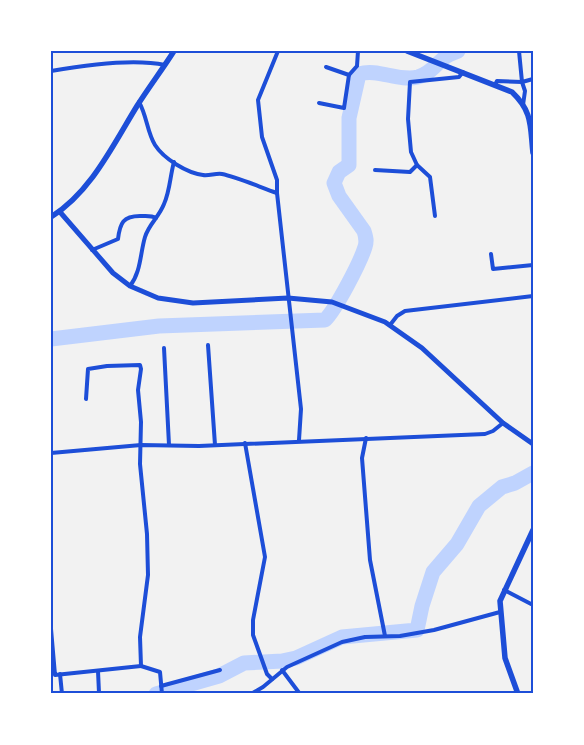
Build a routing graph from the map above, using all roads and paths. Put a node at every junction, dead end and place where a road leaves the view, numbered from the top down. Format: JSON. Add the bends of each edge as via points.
{"nodes":[{"id":1,"x":174,"y":51,"type":"edge"},
{"id":2,"x":278,"y":51,"type":"edge"},
{"id":3,"x":358,"y":51,"type":"edge"},
{"id":4,"x":407,"y":51,"type":"edge"},
{"id":5,"x":519,"y":51,"type":"edge"},
{"id":6,"x":165,"y":64,"type":"junction"},
{"id":7,"x":326,"y":67,"type":"dead end"},
{"id":8,"x":51,"y":71,"type":"edge"},
{"id":9,"x":463,"y":72,"type":"junction"},
{"id":10,"x":349,"y":75,"type":"junction"},
{"id":11,"x":533,"y":79,"type":"edge"},
{"id":12,"x":522,"y":82,"type":"junction"},
{"id":13,"x":495,"y":85,"type":"junction"},
{"id":14,"x":139,"y":102,"type":"junction"},
{"id":15,"x":319,"y":103,"type":"dead end"},
{"id":16,"x":523,"y":105,"type":"junction"},
{"id":17,"x":533,"y":153,"type":"edge"},
{"id":18,"x":174,"y":162,"type":"junction"},
{"id":19,"x":417,"y":165,"type":"junction"},
{"id":20,"x":375,"y":170,"type":"dead end"},
{"id":21,"x":276,"y":193,"type":"junction"},
{"id":22,"x":60,"y":212,"type":"junction"},
{"id":23,"x":435,"y":216,"type":"dead end"},
{"id":24,"x":51,"y":217,"type":"edge"},
{"id":25,"x":156,"y":218,"type":"junction"},
{"id":26,"x":92,"y":250,"type":"junction"},
{"id":27,"x":492,"y":254,"type":"dead end"},
{"id":28,"x":533,"y":265,"type":"edge"},
{"id":29,"x":130,"y":286,"type":"junction"},
{"id":30,"x":533,"y":296,"type":"edge"},
{"id":31,"x":288,"y":298,"type":"junction"},
{"id":32,"x":390,"y":325,"type":"junction"},
{"id":33,"x":208,"y":344,"type":"dead end"},
{"id":34,"x":164,"y":348,"type":"dead end"},
{"id":35,"x":86,"y":399,"type":"dead end"},
{"id":36,"x":503,"y":423,"type":"junction"},
{"id":37,"x":366,"y":438,"type":"junction"},
{"id":38,"x":299,"y":440,"type":"junction"},
{"id":39,"x":246,"y":443,"type":"junction"},
{"id":40,"x":533,"y":444,"type":"edge"},
{"id":41,"x":141,"y":445,"type":"junction"},
{"id":42,"x":215,"y":445,"type":"junction"},
{"id":43,"x":169,"y":446,"type":"junction"},
{"id":44,"x":51,"y":453,"type":"edge"},
{"id":45,"x":533,"y":530,"type":"edge"},
{"id":46,"x":504,"y":590,"type":"junction"},
{"id":47,"x":533,"y":605,"type":"edge"},
{"id":48,"x":500,"y":612,"type":"junction"},
{"id":49,"x":51,"y":629,"type":"edge"},
{"id":50,"x":385,"y":636,"type":"junction"},
{"id":51,"x":141,"y":666,"type":"junction"},
{"id":52,"x":220,"y":670,"type":"dead end"},
{"id":53,"x":282,"y":670,"type":"junction"},
{"id":54,"x":98,"y":671,"type":"junction"},
{"id":55,"x":60,"y":674,"type":"junction"},
{"id":56,"x":272,"y":679,"type":"junction"},
{"id":57,"x":161,"y":686,"type":"junction"},
{"id":58,"x":62,"y":694,"type":"edge"},
{"id":59,"x":93,"y":694,"type":"edge"},
{"id":60,"x":162,"y":694,"type":"edge"},
{"id":61,"x":251,"y":694,"type":"edge"},
{"id":62,"x":300,"y":694,"type":"edge"},
{"id":63,"x":518,"y":694,"type":"edge"}],
"edges":[{"from":1,"to":6,"type":"main road"},
{"from":2,"to":21,"type":"street","via":[[258,100],[262,137],[278,180]]},
{"from":3,"to":10,"type":"street","via":[[357,66]]},
{"from":4,"to":9,"type":"main road"},
{"from":5,"to":12,"type":"street"},
{"from":6,"to":8,"type":"street","via":[[126,62]]},
{"from":6,"to":14,"type":"main road"},
{"from":7,"to":10,"type":"street"},
{"from":9,"to":13,"type":"main road"},
{"from":9,"to":19,"type":"street","via":[[460,77],[410,82],[408,119],[411,152]]},
{"from":10,"to":15,"type":"street","via":[[344,108]]},
{"from":11,"to":12,"type":"street"},
{"from":12,"to":13,"type":"street","via":[[497,81]]},
{"from":12,"to":16,"type":"street","via":[[525,91]]},
{"from":13,"to":16,"type":"main road","via":[[512,92]]},
{"from":14,"to":18,"type":"street","via":[[155,145]]},
{"from":14,"to":22,"type":"main road","via":[[97,171],[75,200]]},
{"from":16,"to":17,"type":"main road","via":[[529,114]]},
{"from":18,"to":21,"type":"street","via":[[191,172],[221,174]]},
{"from":18,"to":25,"type":"street","via":[[165,203]]},
{"from":19,"to":20,"type":"street","via":[[410,172]]},
{"from":19,"to":23,"type":"street","via":[[430,177]]},
{"from":21,"to":31,"type":"street"},
{"from":22,"to":24,"type":"main road"},
{"from":22,"to":26,"type":"street"},
{"from":25,"to":26,"type":"street","via":[[126,218],[119,227],[118,239]]},
{"from":25,"to":29,"type":"street","via":[[145,236],[137,278]]},
{"from":26,"to":29,"type":"street"},
{"from":27,"to":28,"type":"street","via":[[493,269]]},
{"from":29,"to":31,"type":"street","via":[[158,298],[192,304]]},
{"from":30,"to":32,"type":"street","via":[[405,311]]},
{"from":31,"to":32,"type":"street","via":[[332,302]]},
{"from":31,"to":38,"type":"street","via":[[301,409]]},
{"from":32,"to":36,"type":"street","via":[[422,348]]},
{"from":33,"to":42,"type":"street"},
{"from":34,"to":43,"type":"street"},
{"from":35,"to":41,"type":"street","via":[[88,369],[140,365]]},
{"from":36,"to":37,"type":"street","via":[[485,434]]},
{"from":36,"to":40,"type":"street"},
{"from":37,"to":38,"type":"street"},
{"from":37,"to":50,"type":"street","via":[[362,458],[369,551]]},
{"from":38,"to":39,"type":"street"},
{"from":39,"to":42,"type":"street"},
{"from":39,"to":56,"type":"street","via":[[265,557],[253,635],[263,665]]},
{"from":41,"to":43,"type":"street"},
{"from":41,"to":44,"type":"street"},
{"from":41,"to":51,"type":"street","via":[[148,574],[140,637]]},
{"from":42,"to":43,"type":"street"},
{"from":45,"to":46,"type":"main road"},
{"from":46,"to":47,"type":"street"},
{"from":46,"to":48,"type":"main road"},
{"from":48,"to":50,"type":"street","via":[[434,630]]},
{"from":48,"to":63,"type":"main road","via":[[505,658]]},
{"from":49,"to":55,"type":"street","via":[[55,675]]},
{"from":50,"to":53,"type":"street","via":[[342,642]]},
{"from":51,"to":54,"type":"street"},
{"from":51,"to":57,"type":"street","via":[[160,672]]},
{"from":52,"to":57,"type":"street"},
{"from":53,"to":56,"type":"street"},
{"from":53,"to":62,"type":"street"},
{"from":54,"to":55,"type":"street"},
{"from":54,"to":59,"type":"street","via":[[99,693]]},
{"from":55,"to":58,"type":"street"},
{"from":56,"to":61,"type":"street"},
{"from":57,"to":60,"type":"street"}]}
